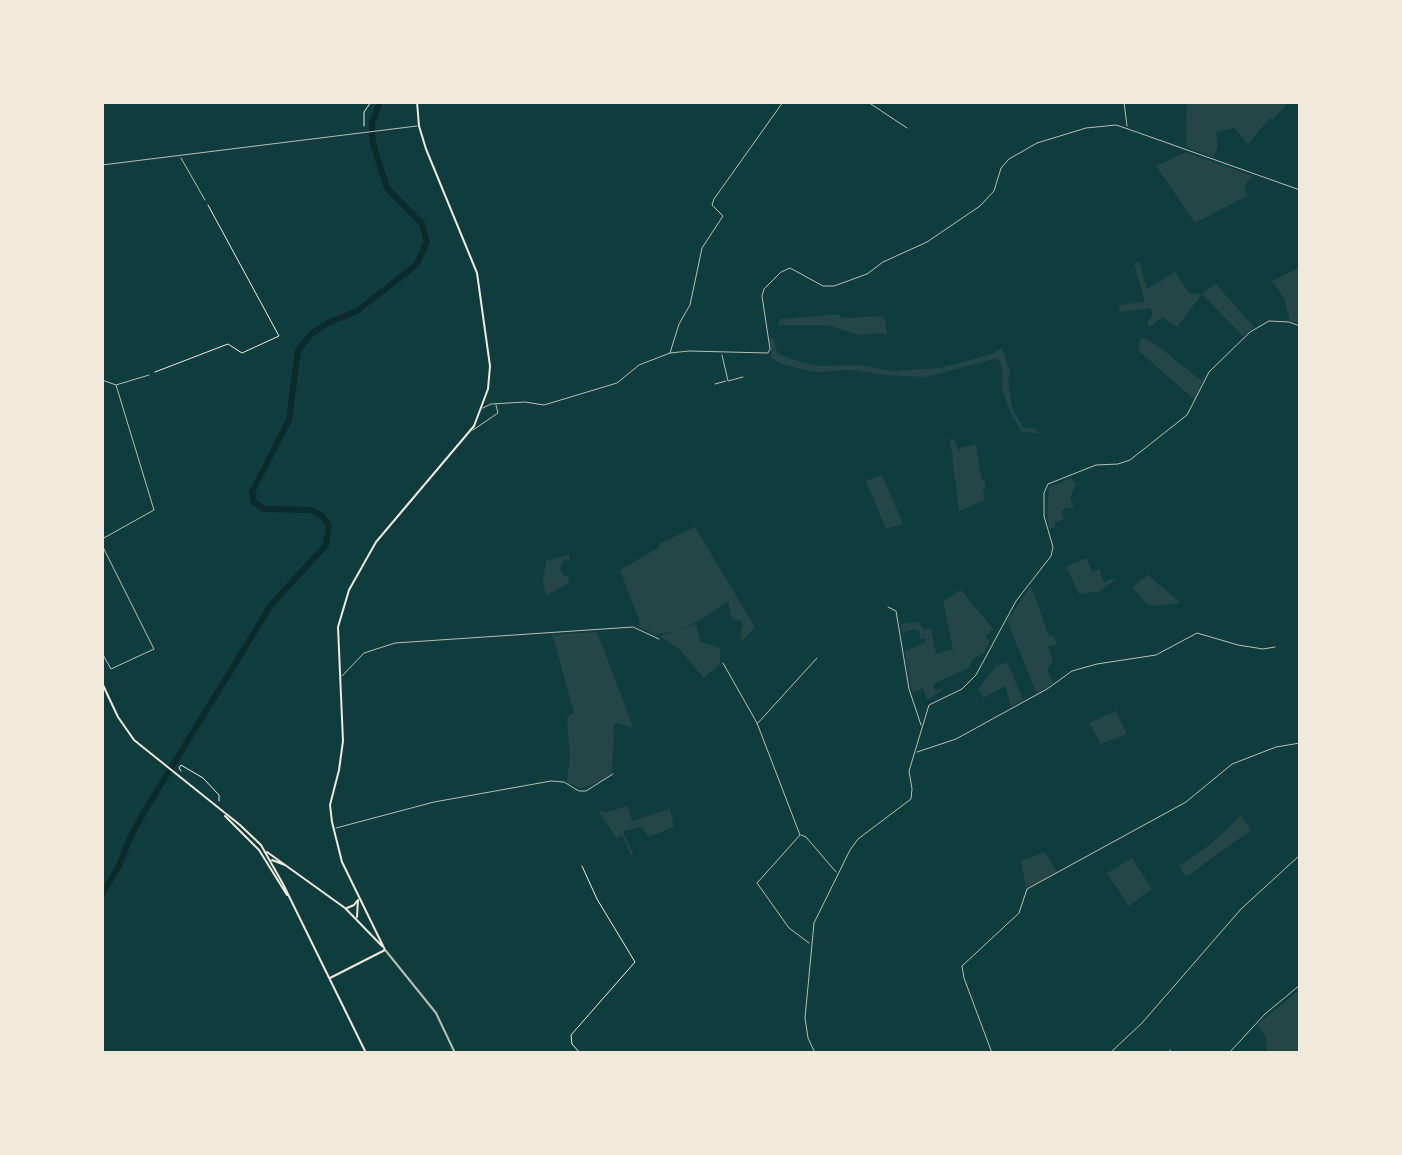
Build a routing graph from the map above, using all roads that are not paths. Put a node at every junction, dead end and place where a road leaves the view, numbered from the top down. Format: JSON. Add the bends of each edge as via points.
{"nodes":[{"id":1,"x":417,"y":102,"type":"edge"},
{"id":2,"x":783,"y":102,"type":"edge"},
{"id":3,"x":868,"y":102,"type":"edge"},
{"id":4,"x":1124,"y":102,"type":"edge"},
{"id":5,"x":419,"y":126,"type":"junction"},
{"id":6,"x":907,"y":128,"type":"dead end"},
{"id":7,"x":1126,"y":128,"type":"junction"},
{"id":8,"x":181,"y":156,"type":"junction"},
{"id":9,"x":102,"y":165,"type":"edge"},
{"id":10,"x":1300,"y":190,"type":"edge"},
{"id":11,"x":205,"y":200,"type":"road end"},
{"id":12,"x":1300,"y":326,"type":"edge"},
{"id":13,"x":722,"y":352,"type":"junction"},
{"id":14,"x":670,"y":353,"type":"junction"},
{"id":15,"x":149,"y":375,"type":"road end"},
{"id":16,"x":743,"y":377,"type":"dead end"},
{"id":17,"x":102,"y":380,"type":"edge"},
{"id":18,"x":728,"y":381,"type":"junction"},
{"id":19,"x":715,"y":384,"type":"dead end"},
{"id":20,"x":116,"y":385,"type":"junction"},
{"id":21,"x":496,"y":404,"type":"junction"},
{"id":22,"x":483,"y":408,"type":"junction"},
{"id":23,"x":470,"y":432,"type":"junction"},
{"id":24,"x":102,"y":539,"type":"edge"},
{"id":25,"x":102,"y":545,"type":"edge"},
{"id":26,"x":888,"y":607,"type":"dead end"},
{"id":27,"x":659,"y":639,"type":"dead end"},
{"id":28,"x":1275,"y":647,"type":"dead end"},
{"id":29,"x":102,"y":653,"type":"edge"},
{"id":30,"x":817,"y":658,"type":"dead end"},
{"id":31,"x":723,"y":663,"type":"dead end"},
{"id":32,"x":340,"y":678,"type":"junction"},
{"id":33,"x":102,"y":683,"type":"edge"},
{"id":34,"x":757,"y":724,"type":"junction"},
{"id":35,"x":921,"y":727,"type":"junction"},
{"id":36,"x":1300,"y":743,"type":"edge"},
{"id":37,"x":914,"y":753,"type":"junction"},
{"id":38,"x":613,"y":774,"type":"dead end"},
{"id":39,"x":223,"y":813,"type":"junction"},
{"id":40,"x":333,"y":829,"type":"junction"},
{"id":41,"x":800,"y":835,"type":"junction"},
{"id":42,"x":259,"y":850,"type":"junction"},
{"id":43,"x":265,"y":851,"type":"junction"},
{"id":44,"x":1300,"y":855,"type":"edge"},
{"id":45,"x":270,"y":860,"type":"junction"},
{"id":46,"x":287,"y":866,"type":"junction"},
{"id":47,"x":277,"y":872,"type":"junction"},
{"id":48,"x":837,"y":874,"type":"junction"},
{"id":49,"x":358,"y":896,"type":"junction"},
{"id":50,"x":290,"y":900,"type":"junction"},
{"id":51,"x":345,"y":908,"type":"junction"},
{"id":52,"x":366,"y":911,"type":"junction"},
{"id":53,"x":359,"y":919,"type":"junction"},
{"id":54,"x":810,"y":945,"type":"junction"},
{"id":55,"x":385,"y":950,"type":"junction"},
{"id":56,"x":329,"y":978,"type":"junction"},
{"id":57,"x":1300,"y":985,"type":"edge"},
{"id":58,"x":1111,"y":1052,"type":"edge"},
{"id":59,"x":1231,"y":1052,"type":"edge"},
{"id":60,"x":366,"y":1053,"type":"edge"},
{"id":61,"x":455,"y":1053,"type":"edge"},
{"id":62,"x":815,"y":1053,"type":"edge"},
{"id":63,"x":992,"y":1053,"type":"edge"}],
"edges":[{"from":1,"to":5,"type":"main road"},
{"from":2,"to":14,"type":"street","via":[[714,199],[712,205],[723,216],[702,248],[690,305]]},
{"from":3,"to":6,"type":"street"},
{"from":4,"to":7,"type":"street"},
{"from":5,"to":8,"type":"street"},
{"from":5,"to":22,"type":"main road","via":[[481,288],[490,366]]},
{"from":7,"to":10,"type":"street"},
{"from":7,"to":13,"type":"street","via":[[1086,128],[1024,149],[1001,168],[994,191],[980,206],[927,242],[852,280],[823,286],[790,268],[781,272],[762,296],[768,353]]},
{"from":8,"to":9,"type":"street"},
{"from":8,"to":11,"type":"street"},
{"from":12,"to":35,"type":"street","via":[[1269,321],[1250,332],[1209,372],[1187,415],[1130,460],[1096,465],[1048,484],[1044,516],[1051,556],[1016,601],[976,675],[962,689],[929,705]]},
{"from":13,"to":14,"type":"street"},
{"from":13,"to":18,"type":"street"},
{"from":14,"to":21,"type":"street","via":[[639,365],[617,383],[544,405]]},
{"from":15,"to":20,"type":"street"},
{"from":16,"to":18,"type":"street"},
{"from":17,"to":20,"type":"street"},
{"from":18,"to":19,"type":"street"},
{"from":20,"to":24,"type":"street","via":[[154,509]]},
{"from":21,"to":22,"type":"street"},
{"from":21,"to":23,"type":"street","via":[[498,413]]},
{"from":22,"to":23,"type":"main road"},
{"from":23,"to":32,"type":"main road","via":[[366,557],[338,627]]},
{"from":25,"to":29,"type":"street","via":[[154,649],[111,669]]},
{"from":26,"to":35,"type":"street","via":[[896,611]]},
{"from":27,"to":32,"type":"street","via":[[633,627],[395,643],[364,653]]},
{"from":28,"to":37,"type":"street","via":[[1238,645],[1197,633],[1156,655],[1078,669],[956,739]]},
{"from":30,"to":34,"type":"street"},
{"from":31,"to":34,"type":"street"},
{"from":32,"to":40,"type":"main road","via":[[343,741],[330,805]]},
{"from":33,"to":39,"type":"main road","via":[[130,736]]},
{"from":34,"to":41,"type":"street"},
{"from":35,"to":37,"type":"street"},
{"from":36,"to":63,"type":"street","via":[[1232,764],[1186,802],[1027,889],[1019,913],[962,966]]},
{"from":37,"to":48,"type":"street","via":[[911,799],[858,839]]},
{"from":38,"to":40,"type":"street","via":[[586,791],[551,781],[434,802]]},
{"from":39,"to":42,"type":"main road"},
{"from":39,"to":43,"type":"main road"},
{"from":40,"to":49,"type":"main road"},
{"from":41,"to":48,"type":"street"},
{"from":41,"to":54,"type":"street","via":[[757,883],[789,928]]},
{"from":42,"to":45,"type":"main road"},
{"from":42,"to":50,"type":"main road"},
{"from":43,"to":45,"type":"main road"},
{"from":43,"to":46,"type":"main road"},
{"from":44,"to":58,"type":"street","via":[[1242,908]]},
{"from":45,"to":46,"type":"main road"},
{"from":45,"to":47,"type":"main road"},
{"from":46,"to":47,"type":"main road"},
{"from":46,"to":51,"type":"main road"},
{"from":47,"to":50,"type":"main road"},
{"from":48,"to":54,"type":"street","via":[[814,923]]},
{"from":49,"to":51,"type":"main road"},
{"from":49,"to":52,"type":"main road"},
{"from":49,"to":53,"type":"main road"},
{"from":50,"to":56,"type":"main road"},
{"from":51,"to":53,"type":"main road"},
{"from":52,"to":53,"type":"main road"},
{"from":52,"to":55,"type":"main road"},
{"from":53,"to":55,"type":"main road"},
{"from":54,"to":62,"type":"street","via":[[805,1018]]},
{"from":55,"to":56,"type":"main road"},
{"from":55,"to":61,"type":"street","via":[[435,1012]]},
{"from":56,"to":60,"type":"main road"},
{"from":57,"to":59,"type":"street"}]}
